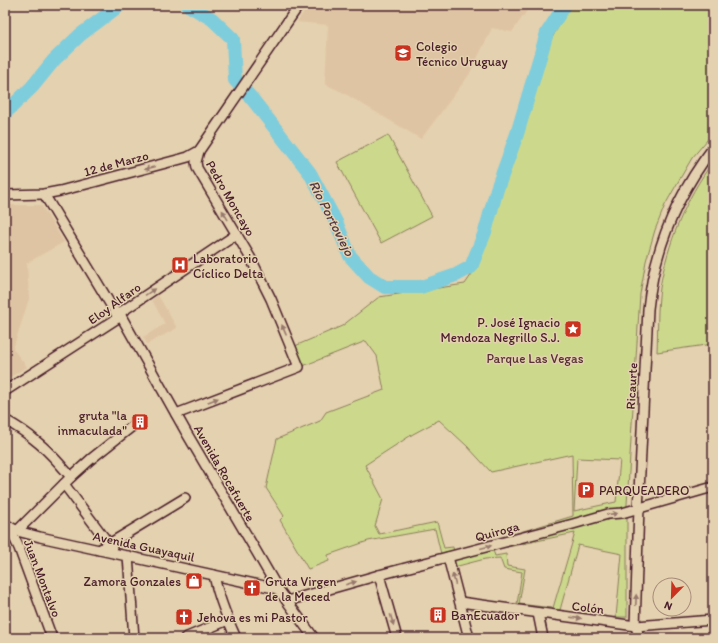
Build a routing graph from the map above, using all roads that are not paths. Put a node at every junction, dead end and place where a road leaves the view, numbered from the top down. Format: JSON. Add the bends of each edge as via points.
{"nodes":[{"id":1,"x":299,"y":5,"type":"edge"},
{"id":2,"x":713,"y":148,"type":"edge"},
{"id":3,"x":199,"y":151,"type":"junction"},
{"id":4,"x":47,"y":193,"type":"junction"},
{"id":5,"x":5,"y":195,"type":"edge"},
{"id":6,"x":237,"y":234,"type":"junction"},
{"id":7,"x":120,"y":315,"type":"junction"},
{"id":8,"x":5,"y":391,"type":"edge"},
{"id":9,"x":176,"y":414,"type":"junction"},
{"id":10,"x":5,"y":420,"type":"edge"},
{"id":11,"x":135,"y":424,"type":"dead end"},
{"id":12,"x":71,"y":477,"type":"junction"},
{"id":13,"x":64,"y":484,"type":"junction"},
{"id":14,"x":713,"y":487,"type":"edge"},
{"id":15,"x":184,"y":498,"type":"dead end"},
{"id":16,"x":639,"y":507,"type":"junction"},
{"id":17,"x":10,"y":527,"type":"edge"},
{"id":18,"x":109,"y":544,"type":"junction"},
{"id":19,"x":100,"y":550,"type":"junction"},
{"id":20,"x":116,"y":554,"type":"junction"},
{"id":21,"x":128,"y":556,"type":"junction"},
{"id":22,"x":448,"y":557,"type":"junction"},
{"id":23,"x":214,"y":575,"type":"junction"},
{"id":24,"x":379,"y":575,"type":"junction"},
{"id":25,"x":278,"y":588,"type":"junction"},
{"id":26,"x":287,"y":601,"type":"junction"},
{"id":27,"x":460,"y":602,"type":"junction"},
{"id":28,"x":538,"y":613,"type":"junction"},
{"id":29,"x":228,"y":620,"type":"junction"},
{"id":30,"x":713,"y":620,"type":"edge"},
{"id":31,"x":636,"y":626,"type":"junction"},
{"id":32,"x":52,"y":638,"type":"edge"},
{"id":33,"x":134,"y":638,"type":"edge"},
{"id":34,"x":185,"y":638,"type":"edge"},
{"id":35,"x":236,"y":638,"type":"edge"},
{"id":36,"x":314,"y":638,"type":"edge"},
{"id":37,"x":397,"y":638,"type":"edge"},
{"id":38,"x":469,"y":638,"type":"edge"},
{"id":39,"x":543,"y":638,"type":"edge"},
{"id":40,"x":639,"y":638,"type":"edge"}],
"edges":[{"from":1,"to":3,"type":"street","name":"12 de Marzo"},
{"from":2,"to":16,"type":"street","name":"Ricaurte","via":[[695,173],[676,208],[662,243],[651,283]]},
{"from":3,"to":4,"type":"street","name":"12 de Marzo","one_way":true,"via":[[188,157]]},
{"from":6,"to":3,"type":"street","name":"Pedro Moncayo","one_way":true,"via":[[197,168]]},
{"from":4,"to":5,"type":"street","name":"12 de Marzo"},
{"from":4,"to":7,"type":"street","name":"Avenida Rocafuerte"},
{"from":7,"to":6,"type":"street","name":"Eloy Alfaro","one_way":true},
{"from":9,"to":6,"type":"street","name":"Pedro Moncayo","one_way":true,"via":[[299,367],[271,300]]},
{"from":7,"to":8,"type":"street","name":"Eloy Alfaro"},
{"from":7,"to":9,"type":"street","name":"Avenida Rocafuerte"},
{"from":9,"to":25,"type":"street","name":"Avenida Rocafuerte"},
{"from":10,"to":12,"type":"street","via":[[36,440]]},
{"from":11,"to":12,"type":"street"},
{"from":12,"to":13,"type":"street"},
{"from":13,"to":17,"type":"street"},
{"from":13,"to":18,"type":"street"},
{"from":14,"to":16,"type":"street","name":"Quiroga"},
{"from":15,"to":18,"type":"street"},
{"from":22,"to":16,"type":"street","name":"Quiroga","one_way":true},
{"from":31,"to":16,"type":"street","name":"Ricaurte","one_way":true},
{"from":17,"to":19,"type":"street","name":"Avenida Guayaquil","via":[[40,538]]},
{"from":17,"to":32,"type":"street","name":"Juan Montalvo"},
{"from":18,"to":19,"type":"street"},
{"from":18,"to":20,"type":"street"},
{"from":19,"to":20,"type":"street","name":"Avenida Guayaquil"},
{"from":20,"to":21,"type":"street","name":"Avenida Guayaquil"},
{"from":21,"to":23,"type":"street","name":"Avenida Guayaquil"},
{"from":21,"to":33,"type":"street"},
{"from":22,"to":24,"type":"street","name":"Quiroga"},
{"from":27,"to":22,"type":"street","one_way":true},
{"from":23,"to":25,"type":"street","name":"Avenida Guayaquil"},
{"from":23,"to":29,"type":"street"},
{"from":26,"to":24,"type":"street","name":"Quiroga","one_way":true},
{"from":24,"to":37,"type":"street","one_way":true},
{"from":25,"to":26,"type":"street","name":"Avenida Rocafuerte"},
{"from":26,"to":36,"type":"street","name":"Avenida Rocafuerte"},
{"from":27,"to":28,"type":"street","name":"Colón"},
{"from":27,"to":38,"type":"street"},
{"from":28,"to":31,"type":"street","name":"Colón","one_way":true},
{"from":28,"to":39,"type":"street"},
{"from":29,"to":34,"type":"street"},
{"from":29,"to":35,"type":"street"},
{"from":30,"to":31,"type":"street","name":"Colón"},
{"from":31,"to":40,"type":"street","name":"Ricaurte"}]}
